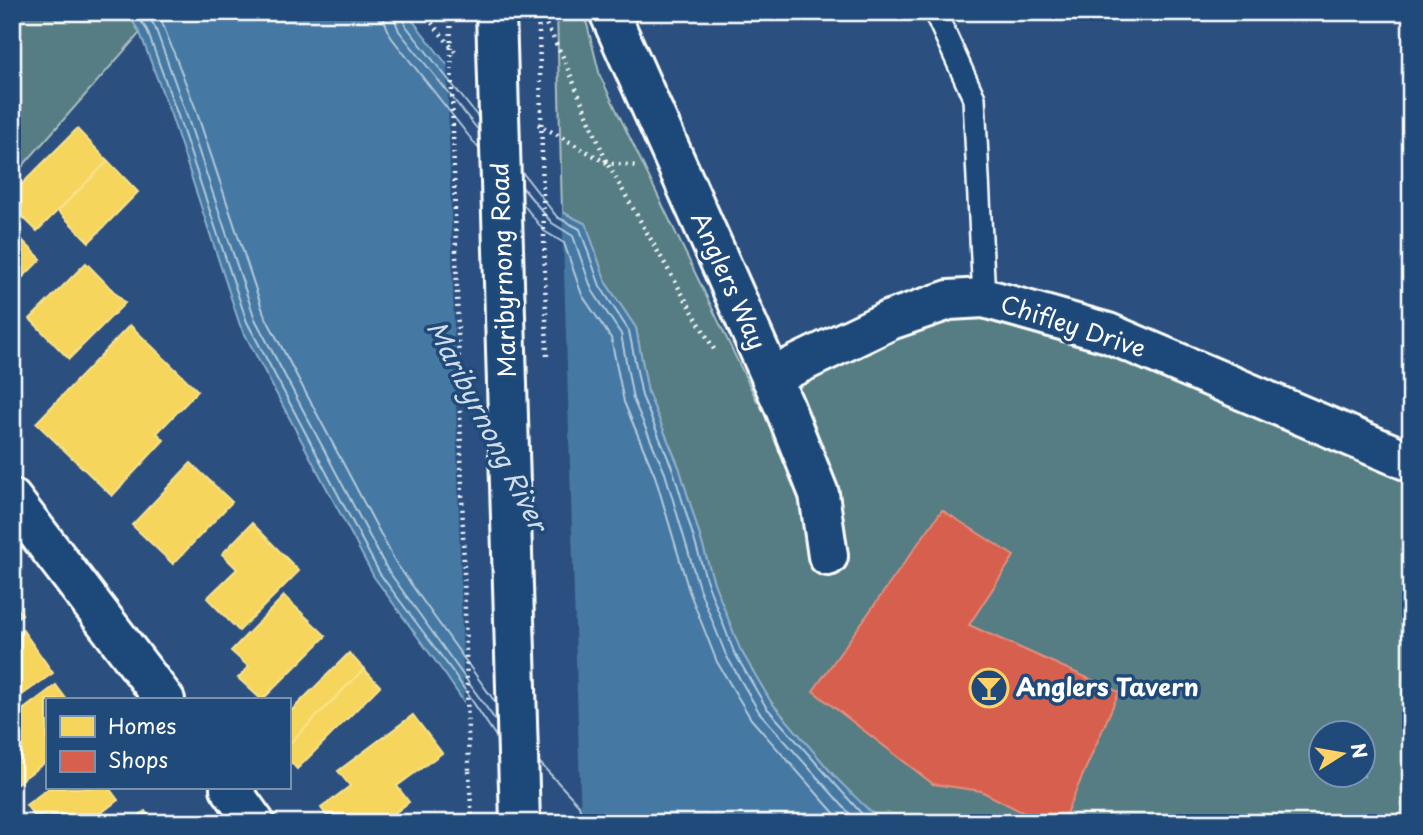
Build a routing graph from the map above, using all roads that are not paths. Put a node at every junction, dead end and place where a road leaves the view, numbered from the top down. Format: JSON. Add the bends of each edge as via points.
{"nodes":[{"id":1,"x":496,"y":12,"type":"edge"},
{"id":2,"x":610,"y":12,"type":"edge"},
{"id":3,"x":935,"y":12,"type":"edge"},
{"id":4,"x":984,"y":298,"type":"junction"},
{"id":5,"x":771,"y":377,"type":"junction"},
{"id":6,"x":1411,"y":463,"type":"edge"},
{"id":7,"x":12,"y":499,"type":"edge"},
{"id":8,"x":828,"y":556,"type":"dead end"},
{"id":9,"x":163,"y":698,"type":"edge"},
{"id":10,"x":231,"y":790,"type":"edge"},
{"id":11,"x":520,"y":822,"type":"edge"},
{"id":12,"x":255,"y":823,"type":"edge"}],
"edges":[{"from":1,"to":11,"type":"street","name":"Maribyrnong Road","bridge":true},
{"from":2,"to":5,"type":"street","name":"Anglers Way"},
{"from":3,"to":4,"type":"lane","via":[[974,98]]},
{"from":4,"to":5,"type":"street","name":"Chifley Drive","via":[[949,300],[890,320]]},
{"from":4,"to":6,"type":"street","name":"Chifley Drive","via":[[1108,333]]},
{"from":5,"to":8,"type":"street","name":"Anglers Way","via":[[819,494]]},
{"from":7,"to":9,"type":"street"},
{"from":10,"to":12,"type":"street"}]}
